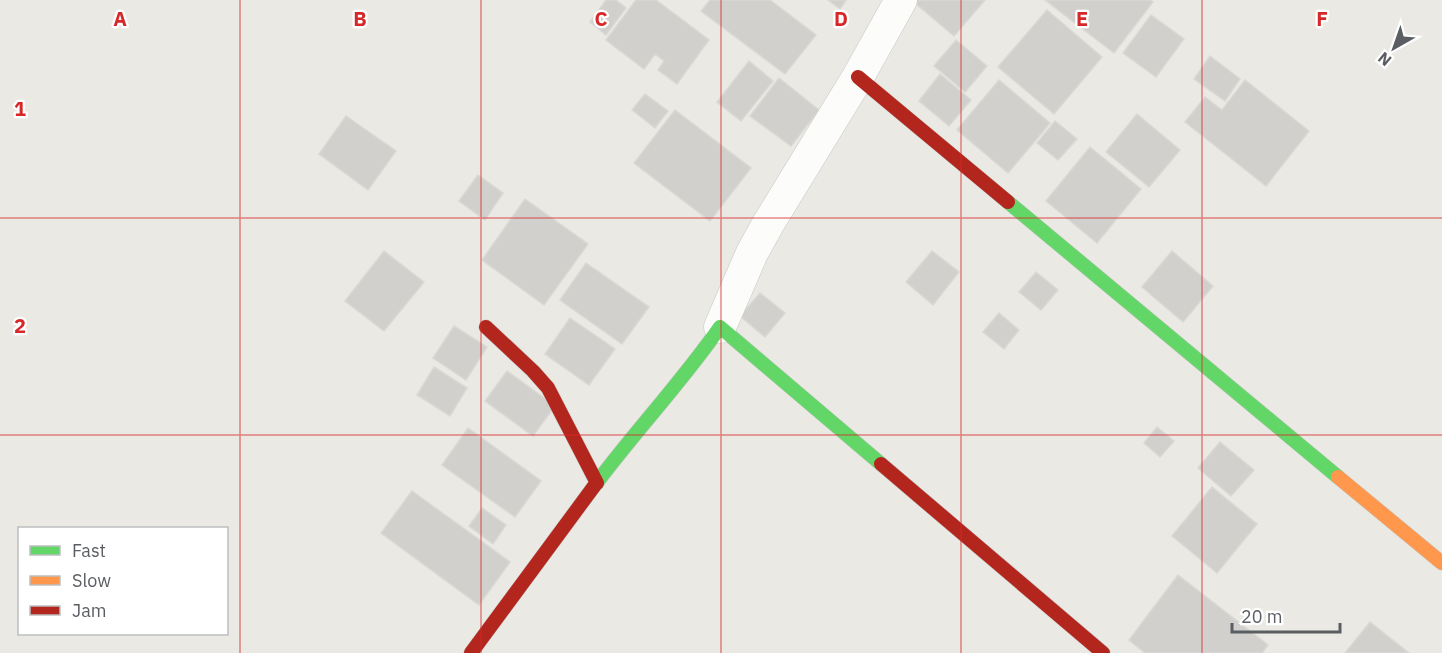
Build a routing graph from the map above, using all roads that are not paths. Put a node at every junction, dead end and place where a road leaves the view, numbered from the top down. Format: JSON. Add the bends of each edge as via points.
{"nodes":[{"id":1,"x":901,"y":0,"type":"edge"},
{"id":2,"x":858,"y":77,"type":"junction"},
{"id":3,"x":486,"y":327,"type":"dead end"},
{"id":4,"x":720,"y":327,"type":"junction"},
{"id":5,"x":597,"y":483,"type":"junction"},
{"id":6,"x":1442,"y":563,"type":"edge"},
{"id":7,"x":471,"y":653,"type":"edge"},
{"id":8,"x":1103,"y":653,"type":"edge"}],
"edges":[{"from":1,"to":2,"type":"street"},
{"from":2,"to":4,"type":"street","via":[[768,224]]},
{"from":2,"to":6,"type":"street"},
{"from":3,"to":5,"type":"street","via":[[548,388]]},
{"from":4,"to":5,"type":"street"},
{"from":4,"to":8,"type":"street"},
{"from":5,"to":7,"type":"street"}]}
